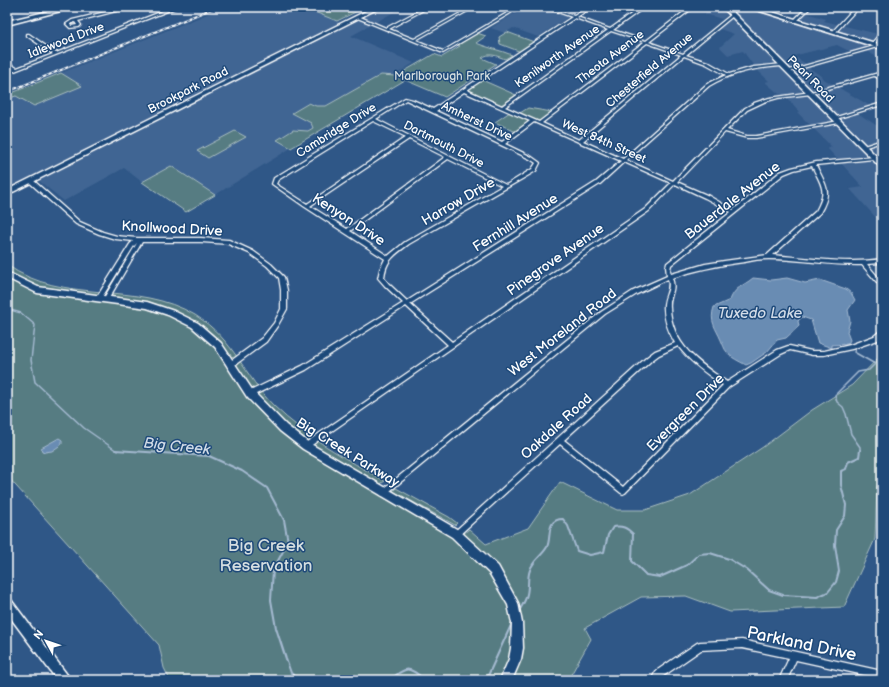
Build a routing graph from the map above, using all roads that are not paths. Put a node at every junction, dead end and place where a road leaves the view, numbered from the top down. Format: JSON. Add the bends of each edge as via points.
{"nodes":[{"id":1,"x":58,"y":7,"type":"edge"},
{"id":2,"x":73,"y":7,"type":"edge"},
{"id":3,"x":130,"y":7,"type":"edge"},
{"id":4,"x":173,"y":7,"type":"edge"},
{"id":5,"x":378,"y":7,"type":"edge"},
{"id":6,"x":427,"y":7,"type":"edge"},
{"id":7,"x":473,"y":7,"type":"edge"},
{"id":8,"x":519,"y":7,"type":"edge"},
{"id":9,"x":545,"y":7,"type":"edge"},
{"id":10,"x":590,"y":7,"type":"edge"},
{"id":11,"x":644,"y":7,"type":"edge"},
{"id":12,"x":692,"y":7,"type":"edge"},
{"id":13,"x":725,"y":7,"type":"edge"},
{"id":14,"x":750,"y":7,"type":"edge"},
{"id":15,"x":809,"y":7,"type":"edge"},
{"id":16,"x":857,"y":7,"type":"edge"},
{"id":17,"x":758,"y":8,"type":"edge"},
{"id":18,"x":732,"y":15,"type":"junction"},
{"id":19,"x":358,"y":17,"type":"junction"},
{"id":20,"x":575,"y":17,"type":"junction"},
{"id":21,"x":7,"y":20,"type":"edge"},
{"id":22,"x":76,"y":21,"type":"dead end"},
{"id":23,"x":795,"y":21,"type":"junction"},
{"id":24,"x":7,"y":23,"type":"edge"},
{"id":25,"x":386,"y":29,"type":"junction"},
{"id":26,"x":611,"y":30,"type":"junction"},
{"id":27,"x":834,"y":32,"type":"junction"},
{"id":28,"x":882,"y":33,"type":"edge"},
{"id":29,"x":28,"y":35,"type":"dead end"},
{"id":30,"x":414,"y":40,"type":"junction"},
{"id":31,"x":646,"y":42,"type":"junction"},
{"id":32,"x":873,"y":44,"type":"junction"},
{"id":33,"x":880,"y":46,"type":"edge"},
{"id":34,"x":55,"y":54,"type":"junction"},
{"id":35,"x":684,"y":55,"type":"junction"},
{"id":36,"x":7,"y":63,"type":"edge"},
{"id":37,"x":782,"y":65,"type":"junction"},
{"id":38,"x":16,"y":69,"type":"junction"},
{"id":39,"x":788,"y":71,"type":"junction"},
{"id":40,"x":7,"y":73,"type":"edge"},
{"id":41,"x":882,"y":73,"type":"edge"},
{"id":42,"x":727,"y":74,"type":"junction"},
{"id":43,"x":874,"y":75,"type":"junction"},
{"id":44,"x":882,"y":79,"type":"edge"},
{"id":45,"x":465,"y":91,"type":"junction"},
{"id":46,"x":810,"y":93,"type":"junction"},
{"id":47,"x":406,"y":99,"type":"joint"},
{"id":48,"x":882,"y":104,"type":"edge"},
{"id":49,"x":502,"y":107,"type":"junction"},
{"id":50,"x":433,"y":111,"type":"junction"},
{"id":51,"x":373,"y":119,"type":"junction"},
{"id":52,"x":837,"y":120,"type":"junction"},
{"id":53,"x":533,"y":121,"type":"junction"},
{"id":54,"x":539,"y":124,"type":"junction"},
{"id":55,"x":725,"y":131,"type":"junction"},
{"id":56,"x":409,"y":137,"type":"junction"},
{"id":57,"x":580,"y":141,"type":"junction"},
{"id":58,"x":882,"y":141,"type":"edge"},
{"id":59,"x":502,"y":144,"type":"junction"},
{"id":60,"x":864,"y":146,"type":"junction"},
{"id":61,"x":448,"y":157,"type":"junction"},
{"id":62,"x":874,"y":158,"type":"junction"},
{"id":63,"x":624,"y":161,"type":"junction"},
{"id":64,"x":538,"y":163,"type":"joint"},
{"id":65,"x":813,"y":164,"type":"junction"},
{"id":66,"x":882,"y":166,"type":"edge"},
{"id":67,"x":276,"y":179,"type":"joint"},
{"id":68,"x":31,"y":181,"type":"junction"},
{"id":69,"x":675,"y":183,"type":"junction"},
{"id":70,"x":505,"y":186,"type":"junction"},
{"id":71,"x":7,"y":193,"type":"edge"},
{"id":72,"x":307,"y":206,"type":"junction"},
{"id":73,"x":734,"y":212,"type":"junction"},
{"id":74,"x":347,"y":231,"type":"junction"},
{"id":75,"x":139,"y":240,"type":"junction"},
{"id":76,"x":768,"y":257,"type":"junction"},
{"id":77,"x":124,"y":258,"type":"junction"},
{"id":78,"x":388,"y":258,"type":"junction"},
{"id":79,"x":130,"y":259,"type":"junction"},
{"id":80,"x":882,"y":261,"type":"edge"},
{"id":81,"x":864,"y":264,"type":"junction"},
{"id":82,"x":7,"y":275,"type":"edge"},
{"id":83,"x":112,"y":276,"type":"junction"},
{"id":84,"x":669,"y":276,"type":"junction"},
{"id":85,"x":120,"y":277,"type":"junction"},
{"id":86,"x":882,"y":285,"type":"edge"},
{"id":87,"x":102,"y":299,"type":"junction"},
{"id":88,"x":406,"y":304,"type":"junction"},
{"id":89,"x":882,"y":332,"type":"edge"},
{"id":90,"x":678,"y":344,"type":"junction"},
{"id":91,"x":452,"y":345,"type":"junction"},
{"id":92,"x":230,"y":365,"type":"junction"},
{"id":93,"x":727,"y":385,"type":"junction"},
{"id":94,"x":250,"y":394,"type":"junction"},
{"id":95,"x":560,"y":440,"type":"junction"},
{"id":96,"x":306,"y":446,"type":"junction"},
{"id":97,"x":383,"y":493,"type":"junction"},
{"id":98,"x":456,"y":534,"type":"junction"},
{"id":99,"x":7,"y":606,"type":"edge"},
{"id":100,"x":794,"y":655,"type":"junction"},
{"id":101,"x":882,"y":675,"type":"edge"},
{"id":102,"x":64,"y":680,"type":"edge"},
{"id":103,"x":506,"y":680,"type":"edge"},
{"id":104,"x":655,"y":680,"type":"edge"},
{"id":105,"x":783,"y":680,"type":"edge"}],
"edges":[{"from":1,"to":21,"type":"highway"},
{"from":2,"to":24,"type":"highway"},
{"from":3,"to":22,"type":"street"},
{"from":4,"to":34,"type":"street","name":"Idlewood Drive"},
{"from":5,"to":19,"type":"main road","name":"Brookpark Road"},
{"from":6,"to":25,"type":"street"},
{"from":7,"to":30,"type":"street"},
{"from":8,"to":30,"type":"street","via":[[443,52]]},
{"from":9,"to":20,"type":"street"},
{"from":10,"to":20,"type":"street"},
{"from":11,"to":26,"type":"street","name":"Kenilworth Avenue"},
{"from":12,"to":31,"type":"street","name":"Theota Avenue"},
{"from":13,"to":18,"type":"main road","name":"Pearl Road"},
{"from":14,"to":17,"type":"main road"},
{"from":15,"to":23,"type":"street"},
{"from":16,"to":27,"type":"street"},
{"from":17,"to":23,"type":"main road"},
{"from":18,"to":35,"type":"street","name":"Chesterfield Avenue"},
{"from":18,"to":37,"type":"main road","name":"Pearl Road"},
{"from":19,"to":25,"type":"street"},
{"from":19,"to":68,"type":"main road","name":"Brookpark Road"},
{"from":20,"to":26,"type":"street"},
{"from":20,"to":45,"type":"street"},
{"from":23,"to":27,"type":"main road"},
{"from":25,"to":30,"type":"street"},
{"from":26,"to":31,"type":"street"},
{"from":26,"to":49,"type":"street","name":"Kenilworth Avenue"},
{"from":27,"to":32,"type":"main road"},
{"from":28,"to":32,"type":"street"},
{"from":29,"to":34,"type":"street"},
{"from":31,"to":35,"type":"street"},
{"from":31,"to":54,"type":"street","name":"Theota Avenue"},
{"from":32,"to":33,"type":"main road"},
{"from":33,"to":39,"type":"street"},
{"from":34,"to":38,"type":"street","name":"Idlewood Drive"},
{"from":35,"to":42,"type":"street"},
{"from":35,"to":57,"type":"street","name":"Chesterfield Avenue"},
{"from":36,"to":38,"type":"street"},
{"from":37,"to":39,"type":"main road","name":"Pearl Road"},
{"from":37,"to":42,"type":"street","name":"Fernhill Avenue","via":[[751,68]]},
{"from":38,"to":40,"type":"street","name":"Idlewood Drive"},
{"from":39,"to":46,"type":"main road","name":"Pearl Road"},
{"from":41,"to":43,"type":"street","name":"Pinegrove Avenue"},
{"from":42,"to":63,"type":"street","name":"Fernhill Avenue","via":[[708,84]]},
{"from":43,"to":44,"type":"street"},
{"from":43,"to":46,"type":"street","name":"Pinegrove Avenue"},
{"from":45,"to":49,"type":"street","name":"West 84th Street"},
{"from":45,"to":50,"type":"street"},
{"from":46,"to":52,"type":"main road","name":"Pearl Road"},
{"from":46,"to":55,"type":"street","name":"Pinegrove Avenue","via":[[763,100],[746,109]]},
{"from":47,"to":50,"type":"street","name":"Amherst Drive"},
{"from":47,"to":51,"type":"street","name":"Cambridge Drive"},
{"from":48,"to":52,"type":"street"},
{"from":49,"to":53,"type":"street","name":"West 84th Street"},
{"from":50,"to":59,"type":"street","name":"Amherst Drive"},
{"from":51,"to":56,"type":"street","name":"Dartmouth Drive"},
{"from":51,"to":67,"type":"street","name":"Cambridge Drive"},
{"from":52,"to":55,"type":"street","via":[[756,137]]},
{"from":52,"to":60,"type":"main road","name":"Pearl Road"},
{"from":53,"to":54,"type":"street","name":"West 84th Street"},
{"from":53,"to":59,"type":"street"},
{"from":54,"to":57,"type":"street","name":"West 84th Street"},
{"from":55,"to":69,"type":"street","name":"Pinegrove Avenue"},
{"from":56,"to":61,"type":"street","name":"Dartmouth Drive"},
{"from":56,"to":72,"type":"street"},
{"from":57,"to":63,"type":"street","name":"West 84th Street"},
{"from":58,"to":60,"type":"street"},
{"from":59,"to":64,"type":"street","name":"Amherst Drive"},
{"from":60,"to":62,"type":"main road","name":"Pearl Road"},
{"from":61,"to":70,"type":"street","name":"Dartmouth Drive"},
{"from":61,"to":74,"type":"street"},
{"from":62,"to":65,"type":"street","name":"Bauerdale Avenue"},
{"from":62,"to":66,"type":"main road","name":"Pearl Road"},
{"from":63,"to":69,"type":"street","name":"West 84th Street"},
{"from":63,"to":88,"type":"street","name":"Fernhill Avenue","via":[[598,183]]},
{"from":64,"to":70,"type":"street","name":"Harrow Drive","via":[[534,170]]},
{"from":65,"to":73,"type":"street","name":"Bauerdale Avenue","via":[[782,173]]},
{"from":65,"to":76,"type":"street","via":[[824,183],[824,203],[818,212]]},
{"from":67,"to":72,"type":"street","name":"Kenyon Drive","via":[[274,184]]},
{"from":68,"to":71,"type":"main road","name":"Brookpark Road"},
{"from":68,"to":75,"type":"street","name":"Knollwood Drive","via":[[78,223],[117,238]]},
{"from":69,"to":73,"type":"street","name":"West 84th Street"},
{"from":69,"to":91,"type":"street","name":"Pinegrove Avenue","via":[[647,210]]},
{"from":70,"to":78,"type":"street","name":"Harrow Drive","via":[[407,243]]},
{"from":72,"to":74,"type":"street","name":"Kenyon Drive"},
{"from":73,"to":84,"type":"street","name":"Bauerdale Avenue","via":[[672,260],[668,267]]},
{"from":74,"to":78,"type":"street","name":"Kenyon Drive"},
{"from":75,"to":77,"type":"street"},
{"from":75,"to":79,"type":"street"},
{"from":75,"to":92,"type":"street","name":"Knollwood Drive","via":[[229,242],[251,252],[280,277],[284,290],[284,309],[276,324],[264,340]]},
{"from":76,"to":81,"type":"street","name":"West Moreland Road"},
{"from":76,"to":84,"type":"street","name":"West Moreland Road","via":[[720,262]]},
{"from":77,"to":79,"type":"street"},
{"from":77,"to":83,"type":"street"},
{"from":78,"to":88,"type":"street","name":"Kenyon Drive","via":[[382,269],[381,278]]},
{"from":79,"to":85,"type":"street"},
{"from":80,"to":81,"type":"street","name":"West Moreland Road"},
{"from":81,"to":86,"type":"street"},
{"from":82,"to":87,"type":"street","name":"Big Creek Parkway","via":[[37,290]]},
{"from":83,"to":85,"type":"street"},
{"from":83,"to":87,"type":"street"},
{"from":84,"to":90,"type":"street","name":"Bauerdale Avenue","via":[[672,286],[667,312],[672,333]]},
{"from":84,"to":97,"type":"street","name":"West Moreland Road","via":[[637,290],[603,313]]},
{"from":85,"to":87,"type":"street"},
{"from":87,"to":92,"type":"street","name":"Big Creek Parkway","via":[[147,305],[195,325],[218,345]]},
{"from":88,"to":91,"type":"street"},
{"from":88,"to":94,"type":"street","name":"Fernhill Avenue","via":[[304,368]]},
{"from":89,"to":93,"type":"street","name":"Evergreen Drive","via":[[876,338],[850,347],[824,352],[786,348]]},
{"from":90,"to":93,"type":"street","via":[[695,362]]},
{"from":90,"to":95,"type":"street","name":"Oakdale Road","via":[[649,359]]},
{"from":91,"to":96,"type":"street","name":"Pinegrove Avenue"},
{"from":92,"to":94,"type":"street","name":"Big Creek Parkway"},
{"from":93,"to":95,"type":"street","name":"Evergreen Drive","via":[[622,492]]},
{"from":94,"to":96,"type":"street","name":"Big Creek Parkway","via":[[283,428]]},
{"from":95,"to":98,"type":"street","name":"Oakdale Road"},
{"from":96,"to":97,"type":"street","name":"Big Creek Parkway"},
{"from":97,"to":98,"type":"street","name":"Big Creek Parkway"},
{"from":98,"to":103,"type":"street","name":"Big Creek Parkway","via":[[494,570],[513,603],[518,638],[515,659]]},
{"from":99,"to":102,"type":"street"},
{"from":100,"to":101,"type":"street","name":"Parkland Drive"},
{"from":100,"to":104,"type":"street","name":"Parkland Drive","via":[[742,644],[700,646],[659,674]]},
{"from":100,"to":105,"type":"street"}]}
